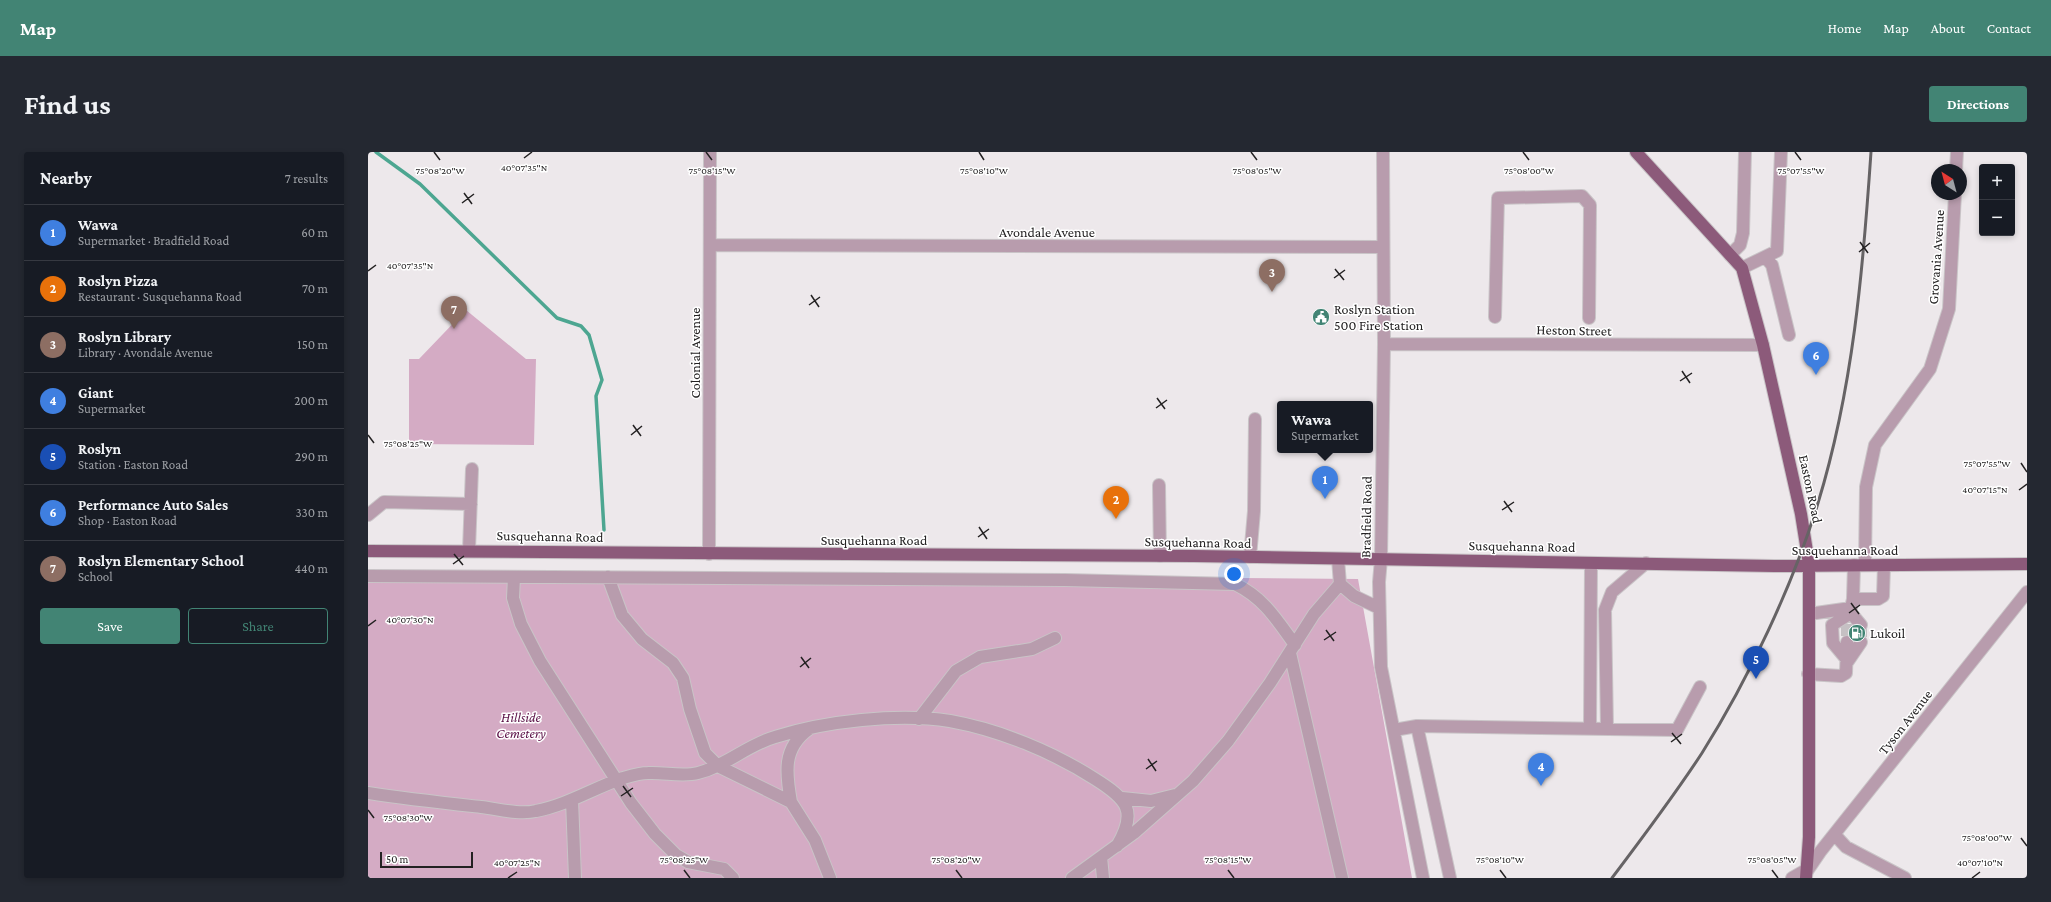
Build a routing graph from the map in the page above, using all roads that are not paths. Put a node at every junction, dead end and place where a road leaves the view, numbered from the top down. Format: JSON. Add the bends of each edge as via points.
{"nodes":[{"id":1,"x":710,"y":152,"type":"edge"},
{"id":2,"x":1383,"y":152,"type":"edge"},
{"id":3,"x":1636,"y":152,"type":"edge"},
{"id":4,"x":1745,"y":152,"type":"edge"},
{"id":5,"x":1781,"y":152,"type":"edge"},
{"id":6,"x":1957,"y":152,"type":"edge"},
{"id":7,"x":1956,"y":164,"type":"edge"},
{"id":8,"x":1955,"y":200,"type":"edge"},
{"id":9,"x":711,"y":245,"type":"junction"},
{"id":10,"x":1383,"y":247,"type":"junction"},
{"id":11,"x":1730,"y":255,"type":"junction"},
{"id":12,"x":1766,"y":258,"type":"junction"},
{"id":13,"x":1742,"y":268,"type":"junction"},
{"id":14,"x":1495,"y":317,"type":"dead end"},
{"id":15,"x":1589,"y":318,"type":"dead end"},
{"id":16,"x":1789,"y":335,"type":"dead end"},
{"id":17,"x":1384,"y":344,"type":"junction"},
{"id":18,"x":1763,"y":345,"type":"junction"},
{"id":19,"x":1255,"y":419,"type":"dead end"},
{"id":20,"x":472,"y":469,"type":"dead end"},
{"id":21,"x":1159,"y":485,"type":"dead end"},
{"id":22,"x":471,"y":504,"type":"junction"},
{"id":23,"x":368,"y":515,"type":"edge"},
{"id":24,"x":368,"y":550,"type":"edge"},
{"id":25,"x":469,"y":550,"type":"junction"},
{"id":26,"x":709,"y":554,"type":"junction"},
{"id":27,"x":1160,"y":556,"type":"junction"},
{"id":28,"x":1250,"y":557,"type":"junction"},
{"id":29,"x":1338,"y":559,"type":"junction"},
{"id":30,"x":1381,"y":559,"type":"junction"},
{"id":31,"x":1591,"y":563,"type":"junction"},
{"id":32,"x":1646,"y":563,"type":"junction"},
{"id":33,"x":1809,"y":564,"type":"junction"},
{"id":34,"x":2027,"y":564,"type":"edge"},
{"id":35,"x":1859,"y":565,"type":"junction"},
{"id":36,"x":1884,"y":565,"type":"junction"},
{"id":37,"x":368,"y":576,"type":"edge"},
{"id":38,"x":514,"y":577,"type":"junction"},
{"id":39,"x":608,"y":578,"type":"junction"},
{"id":40,"x":1340,"y":584,"type":"junction"},
{"id":41,"x":2027,"y":592,"type":"edge"},
{"id":42,"x":1379,"y":608,"type":"junction"},
{"id":43,"x":1851,"y":611,"type":"junction"},
{"id":44,"x":1810,"y":614,"type":"junction"},
{"id":45,"x":1861,"y":625,"type":"tunnel mouth"},
{"id":46,"x":1055,"y":638,"type":"dead end"},
{"id":47,"x":1847,"y":642,"type":"tunnel mouth"},
{"id":48,"x":1861,"y":642,"type":"tunnel mouth"},
{"id":49,"x":1292,"y":649,"type":"junction"},
{"id":50,"x":1848,"y":661,"type":"junction"},
{"id":51,"x":1808,"y":674,"type":"junction"},
{"id":52,"x":1700,"y":687,"type":"dead end"},
{"id":53,"x":919,"y":719,"type":"junction"},
{"id":54,"x":1417,"y":726,"type":"junction"},
{"id":55,"x":809,"y":728,"type":"junction"},
{"id":56,"x":1590,"y":728,"type":"junction"},
{"id":57,"x":1607,"y":729,"type":"junction"},
{"id":58,"x":1394,"y":730,"type":"junction"},
{"id":59,"x":718,"y":766,"type":"junction"},
{"id":60,"x":616,"y":781,"type":"junction"},
{"id":61,"x":1181,"y":792,"type":"junction"},
{"id":62,"x":368,"y":793,"type":"edge"},
{"id":63,"x":1122,"y":798,"type":"junction"},
{"id":64,"x":572,"y":800,"type":"junction"},
{"id":65,"x":790,"y":802,"type":"junction"},
{"id":66,"x":1835,"y":835,"type":"junction"},
{"id":67,"x":1117,"y":846,"type":"junction"},
{"id":68,"x":1101,"y":857,"type":"junction"},
{"id":69,"x":1805,"y":875,"type":"edge"},
{"id":70,"x":575,"y":878,"type":"edge"},
{"id":71,"x":733,"y":878,"type":"edge"},
{"id":72,"x":830,"y":878,"type":"edge"},
{"id":73,"x":1072,"y":878,"type":"edge"},
{"id":74,"x":1103,"y":878,"type":"edge"},
{"id":75,"x":1342,"y":878,"type":"edge"},
{"id":76,"x":1423,"y":878,"type":"edge"},
{"id":77,"x":1450,"y":878,"type":"edge"},
{"id":78,"x":1792,"y":878,"type":"edge"},
{"id":79,"x":1905,"y":878,"type":"edge"}],
"edges":[{"from":1,"to":9,"type":"street","name":"Colonial Avenue"},
{"from":2,"to":10,"type":"street","name":"Bradfield Road"},
{"from":3,"to":11,"type":"main road","name":"Easton Road"},
{"from":4,"to":11,"type":"street","via":[[1743,234],[1740,245]]},
{"from":5,"to":12,"type":"street","via":[[1777,251]]},
{"from":6,"to":7,"type":"street"},
{"from":8,"to":35,"type":"street","name":"Grovania Avenue","via":[[1949,309],[1930,369],[1875,445],[1866,488]]},
{"from":9,"to":10,"type":"street","name":"Avondale Avenue"},
{"from":9,"to":26,"type":"street","name":"Colonial Avenue"},
{"from":10,"to":17,"type":"street","name":"Bradfield Road"},
{"from":11,"to":13,"type":"main road","name":"Easton Road"},
{"from":12,"to":13,"type":"street"},
{"from":12,"to":16,"type":"street","via":[[1772,265]]},
{"from":13,"to":18,"type":"main road","name":"Easton Road"},
{"from":14,"to":15,"type":"street","via":[[1498,198],[1582,196],[1590,205]]},
{"from":17,"to":18,"type":"street","name":"Heston Street"},
{"from":17,"to":30,"type":"street","name":"Bradfield Road"},
{"from":18,"to":33,"type":"main road","name":"Easton Road","via":[[1801,514]]},
{"from":19,"to":28,"type":"street","via":[[1254,511]]},
{"from":20,"to":22,"type":"street"},
{"from":21,"to":27,"type":"street"},
{"from":22,"to":23,"type":"street","via":[[384,502]]},
{"from":22,"to":25,"type":"street"},
{"from":24,"to":25,"type":"main road","name":"Susquehanna Road"},
{"from":25,"to":26,"type":"main road","name":"Susquehanna Road"},
{"from":26,"to":27,"type":"main road","name":"Susquehanna Road"},
{"from":27,"to":28,"type":"main road","name":"Susquehanna Road"},
{"from":28,"to":29,"type":"main road","name":"Susquehanna Road"},
{"from":29,"to":30,"type":"main road","name":"Susquehanna Road"},
{"from":29,"to":40,"type":"street"},
{"from":30,"to":31,"type":"main road","name":"Susquehanna Road"},
{"from":30,"to":42,"type":"street","name":"Bradfield Road"},
{"from":31,"to":32,"type":"main road","name":"Susquehanna Road"},
{"from":31,"to":56,"type":"street"},
{"from":32,"to":33,"type":"main road","name":"Susquehanna Road"},
{"from":32,"to":57,"type":"street","via":[[1612,592],[1605,610]]},
{"from":33,"to":35,"type":"main road","name":"Susquehanna Road"},
{"from":33,"to":44,"type":"main road","name":"Easton Road"},
{"from":34,"to":36,"type":"main road","name":"Susquehanna Road"},
{"from":35,"to":36,"type":"main road","name":"Susquehanna Road"},
{"from":35,"to":43,"type":"street","name":"Grovania Avenue"},
{"from":36,"to":43,"type":"street","via":[[1883,596]]},
{"from":37,"to":38,"type":"street"},
{"from":38,"to":39,"type":"street"},
{"from":38,"to":60,"type":"street","via":[[513,598],[521,624],[568,707]]},
{"from":39,"to":49,"type":"street","via":[[1064,580],[1235,584],[1264,602]]},
{"from":39,"to":59,"type":"street","via":[[622,615],[642,639],[673,663],[683,678],[690,709],[705,753]]},
{"from":40,"to":42,"type":"street","via":[[1354,596]]},
{"from":40,"to":49,"type":"street","via":[[1314,614]]},
{"from":41,"to":66,"type":"street","name":"Tyson Avenue"},
{"from":42,"to":58,"type":"street","name":"Bradfield Road","via":[[1381,667]]},
{"from":43,"to":44,"type":"street"},
{"from":43,"to":45,"type":"street"},
{"from":43,"to":50,"type":"street","via":[[1832,625],[1833,643]]},
{"from":44,"to":51,"type":"main road","name":"Easton Road"},
{"from":46,"to":53,"type":"street","via":[[1032,650],[980,657],[956,671]]},
{"from":47,"to":50,"type":"street"},
{"from":48,"to":50,"type":"street"},
{"from":49,"to":61,"type":"street","via":[[1228,741]]},
{"from":49,"to":75,"type":"street"},
{"from":50,"to":51,"type":"street","via":[[1846,673],[1841,676]]},
{"from":51,"to":69,"type":"main road","name":"Easton Road","via":[[1809,837]]},
{"from":52,"to":57,"type":"street","via":[[1677,730]]},
{"from":53,"to":55,"type":"street","via":[[892,718]]},
{"from":53,"to":63,"type":"street","via":[[950,721],[1000,734],[1043,751],[1094,778]]},
{"from":54,"to":56,"type":"street"},
{"from":54,"to":58,"type":"street"},
{"from":54,"to":77,"type":"street"},
{"from":55,"to":59,"type":"street","via":[[773,737]]},
{"from":55,"to":65,"type":"street","via":[[794,746],[788,760],[786,772]]},
{"from":56,"to":57,"type":"street"},
{"from":58,"to":76,"type":"street","name":"Bradfield Road"},
{"from":59,"to":60,"type":"street","via":[[696,774],[645,773]]},
{"from":59,"to":65,"type":"street"},
{"from":60,"to":64,"type":"street"},
{"from":60,"to":71,"type":"street","via":[[650,828],[676,855],[688,862],[724,869]]},
{"from":61,"to":63,"type":"street","via":[[1151,802]]},
{"from":61,"to":67,"type":"street"},
{"from":62,"to":64,"type":"street","via":[[534,812]]},
{"from":63,"to":67,"type":"street","via":[[1128,821],[1125,833]]},
{"from":64,"to":70,"type":"street"},
{"from":65,"to":72,"type":"street","via":[[815,840]]},
{"from":66,"to":69,"type":"street","name":"Tyson Avenue"},
{"from":66,"to":79,"type":"street","via":[[1846,847]]},
{"from":67,"to":68,"type":"street"},
{"from":68,"to":73,"type":"street"},
{"from":68,"to":74,"type":"street"},
{"from":69,"to":78,"type":"street","name":"Tyson Avenue"}]}
